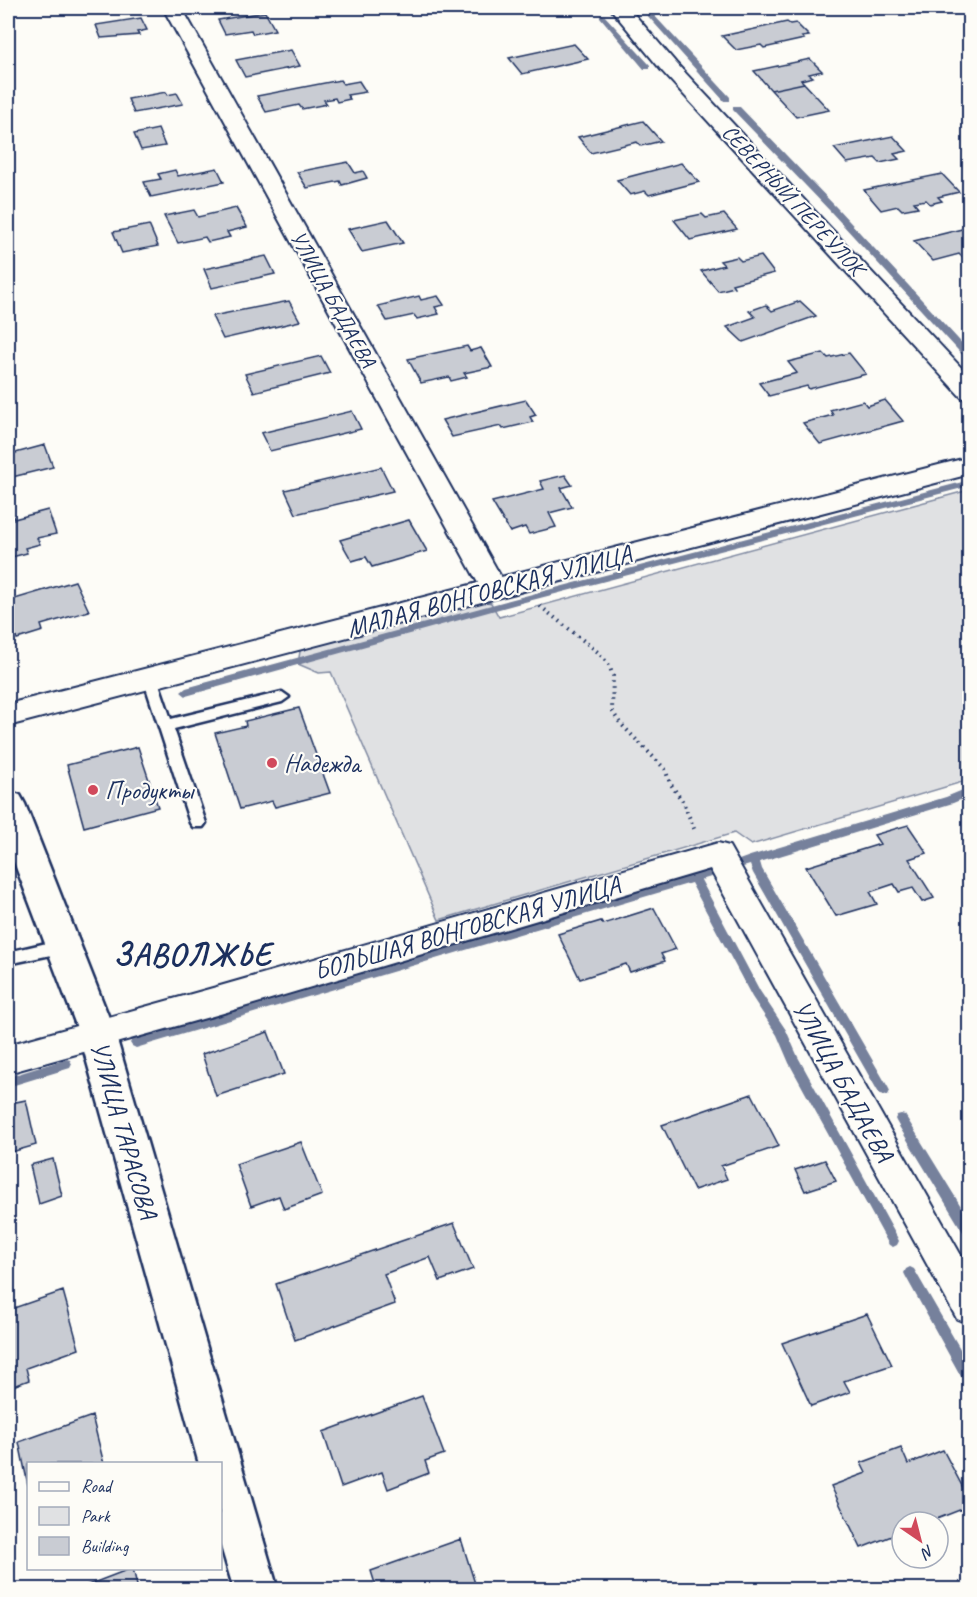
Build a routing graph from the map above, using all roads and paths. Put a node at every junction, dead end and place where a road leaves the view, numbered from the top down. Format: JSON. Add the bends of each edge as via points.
{"nodes":[{"id":1,"x":172,"y":8,"type":"edge"},
{"id":2,"x":619,"y":8,"type":"edge"},
{"id":3,"x":969,"y":392,"type":"edge"},
{"id":4,"x":969,"y":465,"type":"edge"},
{"id":5,"x":495,"y":590,"type":"junction"},
{"id":6,"x":536,"y":601,"type":"dead end"},
{"id":7,"x":150,"y":678,"type":"junction"},
{"id":8,"x":282,"y":697,"type":"dead end"},
{"id":9,"x":8,"y":715,"type":"edge"},
{"id":10,"x":166,"y":726,"type":"junction"},
{"id":11,"x":8,"y":804,"type":"edge"},
{"id":12,"x":198,"y":823,"type":"dead end"},
{"id":13,"x":717,"y":855,"type":"junction"},
{"id":14,"x":64,"y":946,"type":"junction"},
{"id":15,"x":8,"y":957,"type":"edge"},
{"id":16,"x":97,"y":1033,"type":"junction"},
{"id":17,"x":8,"y":1059,"type":"edge"},
{"id":18,"x":969,"y":1307,"type":"edge"},
{"id":19,"x":219,"y":1462,"type":"edge"},
{"id":20,"x":222,"y":1472,"type":"edge"},
{"id":21,"x":256,"y":1590,"type":"edge"}],
"edges":[{"from":1,"to":5,"type":"street","name":"УЛИЦА БАДАЕВА"},
{"from":2,"to":3,"type":"street","name":"СЕВЕРНЫЙ ПЕРЕУЛОК"},
{"from":4,"to":5,"type":"street","name":"МАЛАЯ ВОНГОВСКАЯ УЛИЦА"},
{"from":5,"to":7,"type":"street","name":"МАЛАЯ ВОНГОВСКАЯ УЛИЦА"},
{"from":6,"to":13,"type":"path","via":[[609,665],[613,676],[612,711],[665,769],[692,828]]},
{"from":7,"to":9,"type":"street","name":"МАЛАЯ ВОНГОВСКАЯ УЛИЦА"},
{"from":7,"to":10,"type":"lane"},
{"from":8,"to":10,"type":"lane"},
{"from":10,"to":12,"type":"lane"},
{"from":11,"to":14,"type":"street","name":"УЛИЦА ТАРАСОВА"},
{"from":13,"to":16,"type":"street","name":"БОЛЬШАЯ ВОНГОВСКАЯ УЛИЦА"},
{"from":13,"to":18,"type":"street","name":"УЛИЦА БАДАЕВА"},
{"from":14,"to":15,"type":"lane"},
{"from":14,"to":16,"type":"street","name":"УЛИЦА ТАРАСОВА"},
{"from":16,"to":17,"type":"street","name":"БОЛЬШАЯ ВОНГОВСКАЯ УЛИЦА"},
{"from":16,"to":19,"type":"street","name":"УЛИЦА ТАРАСОВА"},
{"from":20,"to":21,"type":"street","name":"УЛИЦА ТАРАСОВА"}]}
